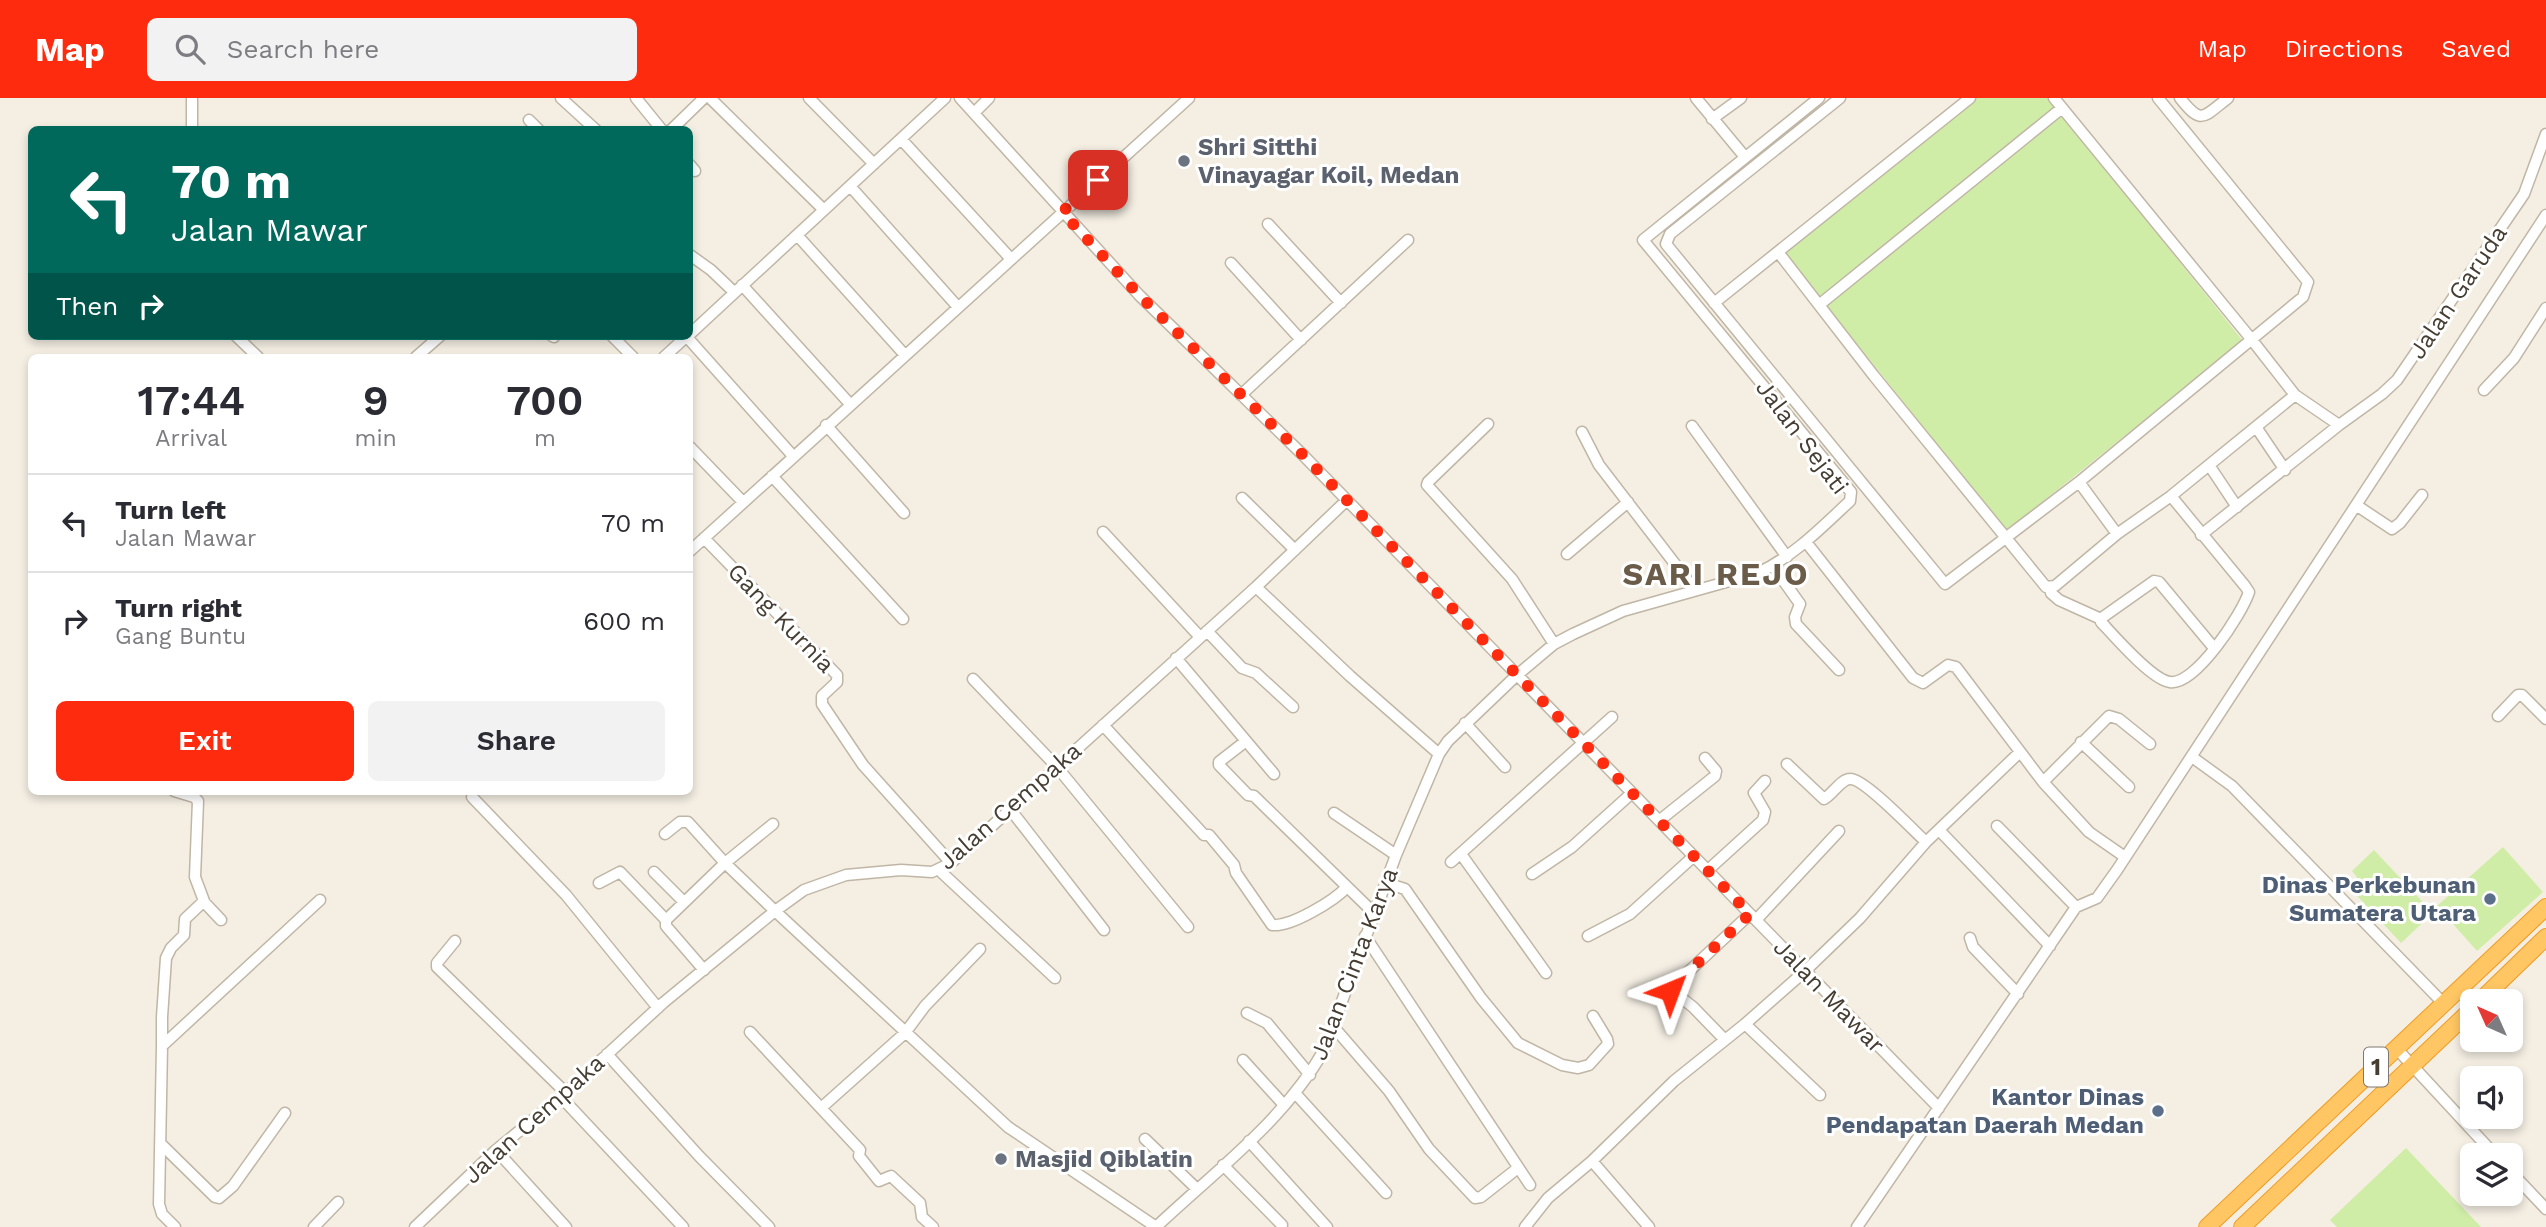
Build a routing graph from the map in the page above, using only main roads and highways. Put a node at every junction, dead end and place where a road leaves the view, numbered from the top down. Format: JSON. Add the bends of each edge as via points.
{"nodes":[{"id":1,"x":2546,"y":906,"type":"edge"},
{"id":2,"x":2546,"y":937,"type":"edge"},
{"id":3,"x":2492,"y":989,"type":"edge"},
{"id":4,"x":2460,"y":1021,"type":"edge"},
{"id":5,"x":2207,"y":1227,"type":"edge"},
{"id":6,"x":2242,"y":1227,"type":"edge"}],
"edges":[{"from":1,"to":5,"type":"highway","number":"1"},
{"from":2,"to":3,"type":"highway"},
{"from":4,"to":6,"type":"highway","number":"1"}]}
